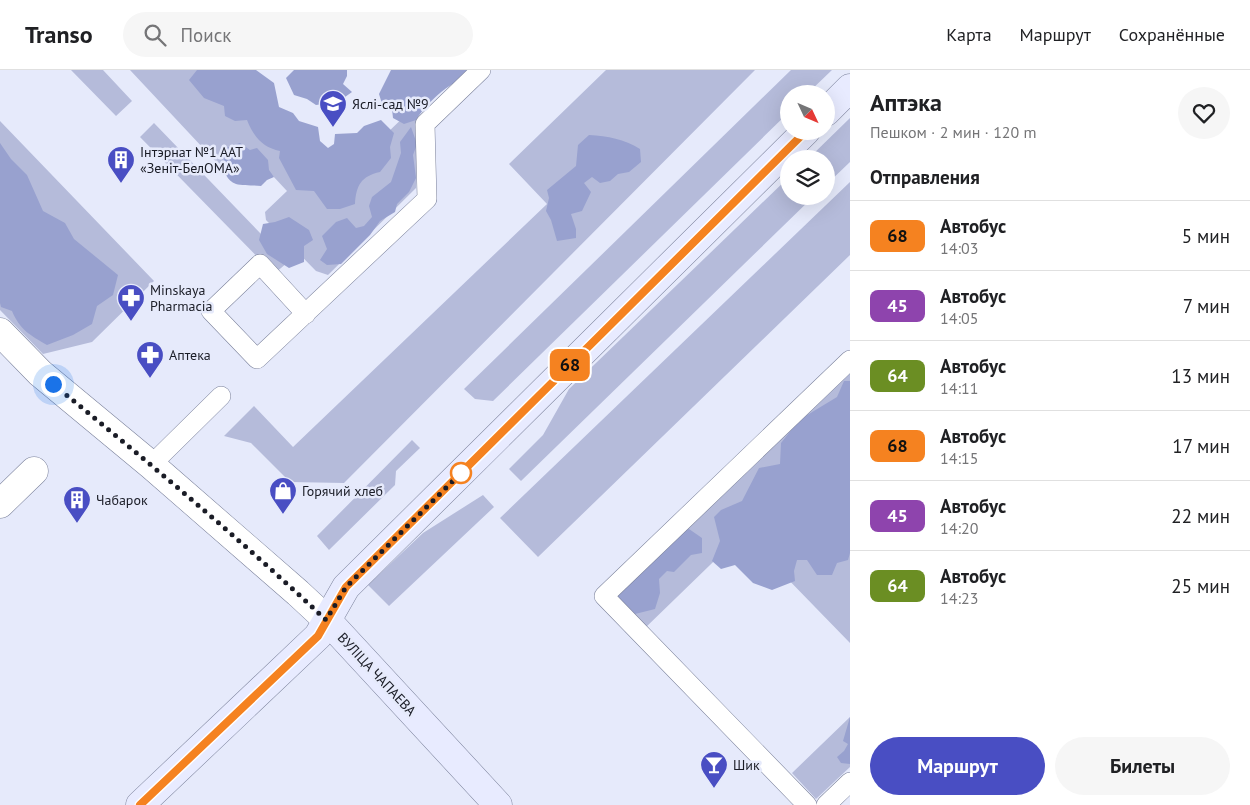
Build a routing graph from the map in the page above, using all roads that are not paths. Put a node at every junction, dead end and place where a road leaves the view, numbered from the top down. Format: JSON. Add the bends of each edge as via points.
{"nodes":[{"id":1,"x":481,"y":70,"type":"edge"},
{"id":2,"x":850,"y":88,"type":"edge"},
{"id":3,"x":835,"y":103,"type":"edge"},
{"id":4,"x":797,"y":140,"type":"edge"},
{"id":5,"x":306,"y":314,"type":"junction"},
{"id":6,"x":0,"y":332,"type":"edge"},
{"id":7,"x":850,"y":360,"type":"edge"},
{"id":8,"x":221,"y":396,"type":"dead end"},
{"id":9,"x":151,"y":465,"type":"junction"},
{"id":10,"x":34,"y":471,"type":"dead end"},
{"id":11,"x":0,"y":504,"type":"edge"},
{"id":12,"x":326,"y":620,"type":"junction"},
{"id":13,"x":850,"y":782,"type":"edge"},
{"id":14,"x":140,"y":805,"type":"edge"},
{"id":15,"x":498,"y":805,"type":"edge"},
{"id":16,"x":807,"y":805,"type":"edge"},
{"id":17,"x":826,"y":805,"type":"edge"}],
"edges":[{"from":1,"to":5,"type":"lane","via":[[426,124],[427,199]]},
{"from":2,"to":3,"type":"main road"},
{"from":4,"to":12,"type":"main road","via":[[346,587]]},
{"from":5,"to":5,"type":"lane","via":[[257,359],[211,311],[260,264]]},
{"from":6,"to":9,"type":"street","name":"ВУЛІЦА ЧАПАЕВА","via":[[40,373]]},
{"from":7,"to":16,"type":"lane","via":[[604,596]]},
{"from":8,"to":9,"type":"lane"},
{"from":9,"to":12,"type":"street","name":"ВУЛІЦА ЧАПАЕВА"},
{"from":10,"to":11,"type":"street"},
{"from":12,"to":14,"type":"main road","via":[[318,636]]},
{"from":12,"to":15,"type":"main road","name":"ВУЛІЦА ЧАПАЕВА"},
{"from":13,"to":17,"type":"lane"}]}
